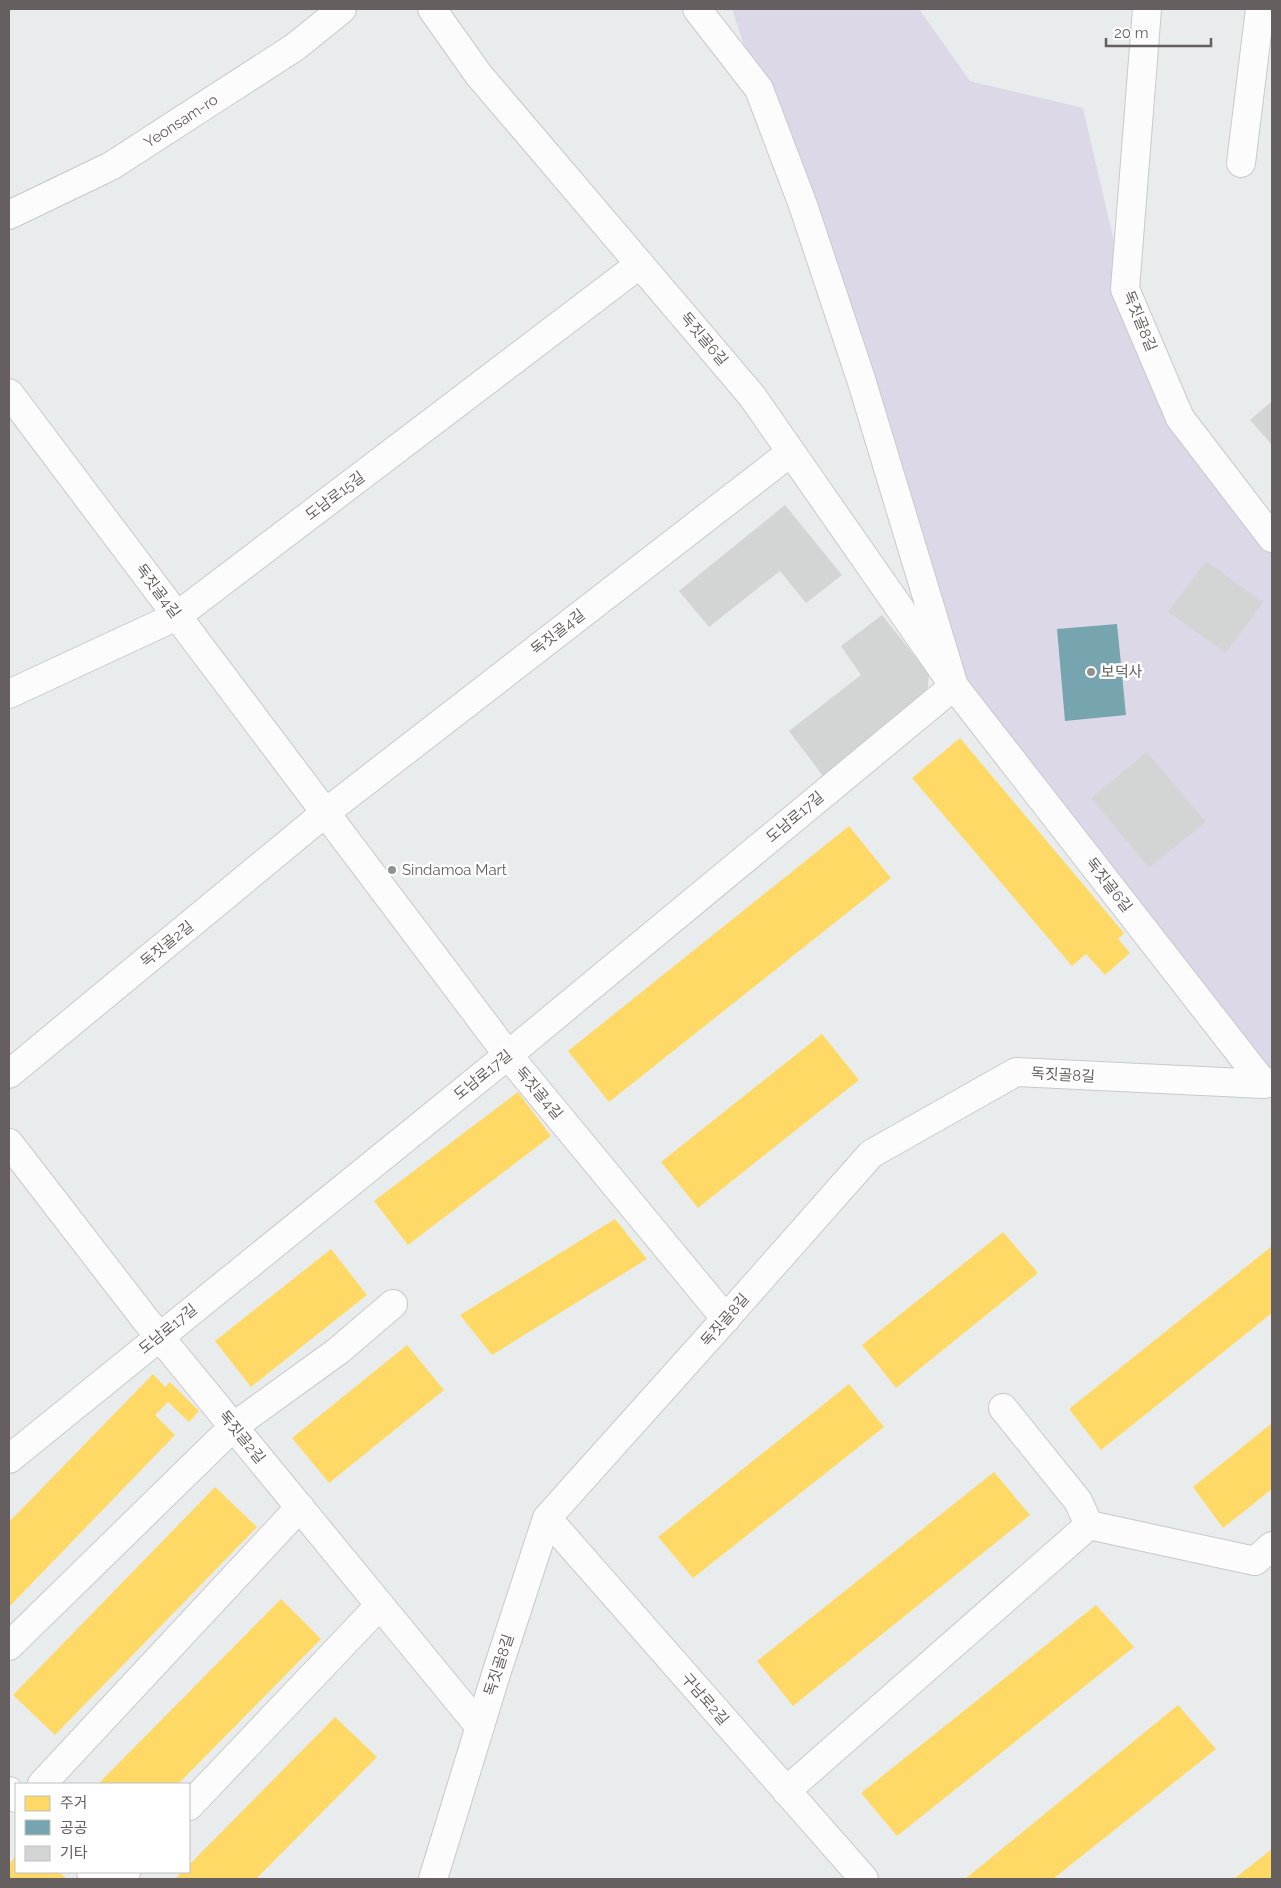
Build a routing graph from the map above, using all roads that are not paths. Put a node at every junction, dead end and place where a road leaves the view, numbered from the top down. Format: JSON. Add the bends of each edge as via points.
{"nodes":[{"id":1,"x":342,"y":9,"type":"edge"},
{"id":2,"x":432,"y":9,"type":"edge"},
{"id":3,"x":697,"y":9,"type":"edge"},
{"id":4,"x":1147,"y":9,"type":"edge"},
{"id":5,"x":1260,"y":9,"type":"edge"},
{"id":6,"x":1241,"y":163,"type":"dead end"},
{"id":7,"x":9,"y":215,"type":"edge"},
{"id":8,"x":640,"y":264,"type":"junction"},
{"id":9,"x":9,"y":393,"type":"edge"},
{"id":10,"x":791,"y":452,"type":"junction"},
{"id":11,"x":1272,"y":538,"type":"edge"},
{"id":12,"x":177,"y":616,"type":"junction"},
{"id":13,"x":954,"y":686,"type":"junction"},
{"id":14,"x":9,"y":694,"type":"edge"},
{"id":15,"x":325,"y":813,"type":"junction"},
{"id":16,"x":508,"y":1055,"type":"junction"},
{"id":17,"x":9,"y":1074,"type":"edge"},
{"id":18,"x":1268,"y":1083,"type":"edge"},
{"id":19,"x":9,"y":1143,"type":"edge"},
{"id":20,"x":393,"y":1304,"type":"dead end"},
{"id":21,"x":726,"y":1319,"type":"junction"},
{"id":22,"x":160,"y":1336,"type":"junction"},
{"id":23,"x":1003,"y":1408,"type":"dead end"},
{"id":24,"x":234,"y":1426,"type":"junction"},
{"id":25,"x":9,"y":1459,"type":"edge"},
{"id":26,"x":300,"y":1506,"type":"junction"},
{"id":27,"x":547,"y":1518,"type":"junction"},
{"id":28,"x":1089,"y":1525,"type":"junction"},
{"id":29,"x":1272,"y":1546,"type":"edge"},
{"id":30,"x":380,"y":1605,"type":"junction"},
{"id":31,"x":9,"y":1646,"type":"edge"},
{"id":32,"x":480,"y":1727,"type":"junction"},
{"id":33,"x":43,"y":1783,"type":"edge"},
{"id":34,"x":786,"y":1791,"type":"junction"},
{"id":35,"x":190,"y":1805,"type":"edge"},
{"id":36,"x":433,"y":1879,"type":"edge"},
{"id":37,"x":864,"y":1879,"type":"edge"}],
"edges":[{"from":1,"to":7,"type":"street","name":"Yeonsam-ro","via":[[295,47],[111,166]]},
{"from":2,"to":8,"type":"street","name":"독짓골6길","via":[[478,74]]},
{"from":3,"to":13,"type":"street","name":"독짓골6길","via":[[763,98],[803,205],[861,379]]},
{"from":4,"to":11,"type":"street","name":"독짓골8길","via":[[1125,289],[1180,418]]},
{"from":5,"to":6,"type":"street"},
{"from":8,"to":10,"type":"street","name":"독짓골6길","via":[[752,396]]},
{"from":8,"to":12,"type":"street","name":"도남로15길"},
{"from":9,"to":12,"type":"street","name":"독짓골4길"},
{"from":10,"to":13,"type":"street","name":"독짓골6길"},
{"from":10,"to":15,"type":"street","name":"독짓골4길"},
{"from":12,"to":14,"type":"street","name":"도남로15길"},
{"from":12,"to":15,"type":"street","name":"독짓골4길"},
{"from":13,"to":16,"type":"street","name":"도남로17길"},
{"from":13,"to":18,"type":"street","name":"독짓골6길"},
{"from":15,"to":16,"type":"street","name":"독짓골4길"},
{"from":15,"to":17,"type":"street","name":"독짓골2길"},
{"from":16,"to":21,"type":"street","name":"독짓골4길"},
{"from":16,"to":22,"type":"street","name":"도남로17길"},
{"from":18,"to":21,"type":"street","name":"독짓골8길","via":[[1016,1072],[871,1154]]},
{"from":19,"to":22,"type":"street","name":"독짓골2길"},
{"from":20,"to":24,"type":"street","via":[[338,1351]]},
{"from":21,"to":27,"type":"street","name":"독짓골8길"},
{"from":22,"to":24,"type":"street","name":"독짓골2길"},
{"from":22,"to":25,"type":"street","name":"도남로17길"},
{"from":23,"to":28,"type":"street","via":[[1078,1501]]},
{"from":24,"to":26,"type":"street","name":"독짓골2길"},
{"from":24,"to":31,"type":"street"},
{"from":26,"to":30,"type":"street","name":"독짓골2길"},
{"from":26,"to":33,"type":"street"},
{"from":27,"to":32,"type":"street","name":"독짓골8길"},
{"from":27,"to":34,"type":"street","name":"구남로2길"},
{"from":28,"to":29,"type":"street","via":[[1255,1561]]},
{"from":28,"to":34,"type":"street"},
{"from":30,"to":32,"type":"street","name":"독짓골2길"},
{"from":30,"to":35,"type":"street"},
{"from":32,"to":36,"type":"street","name":"독짓골8길"},
{"from":34,"to":37,"type":"street","name":"구남로2길"}]}
